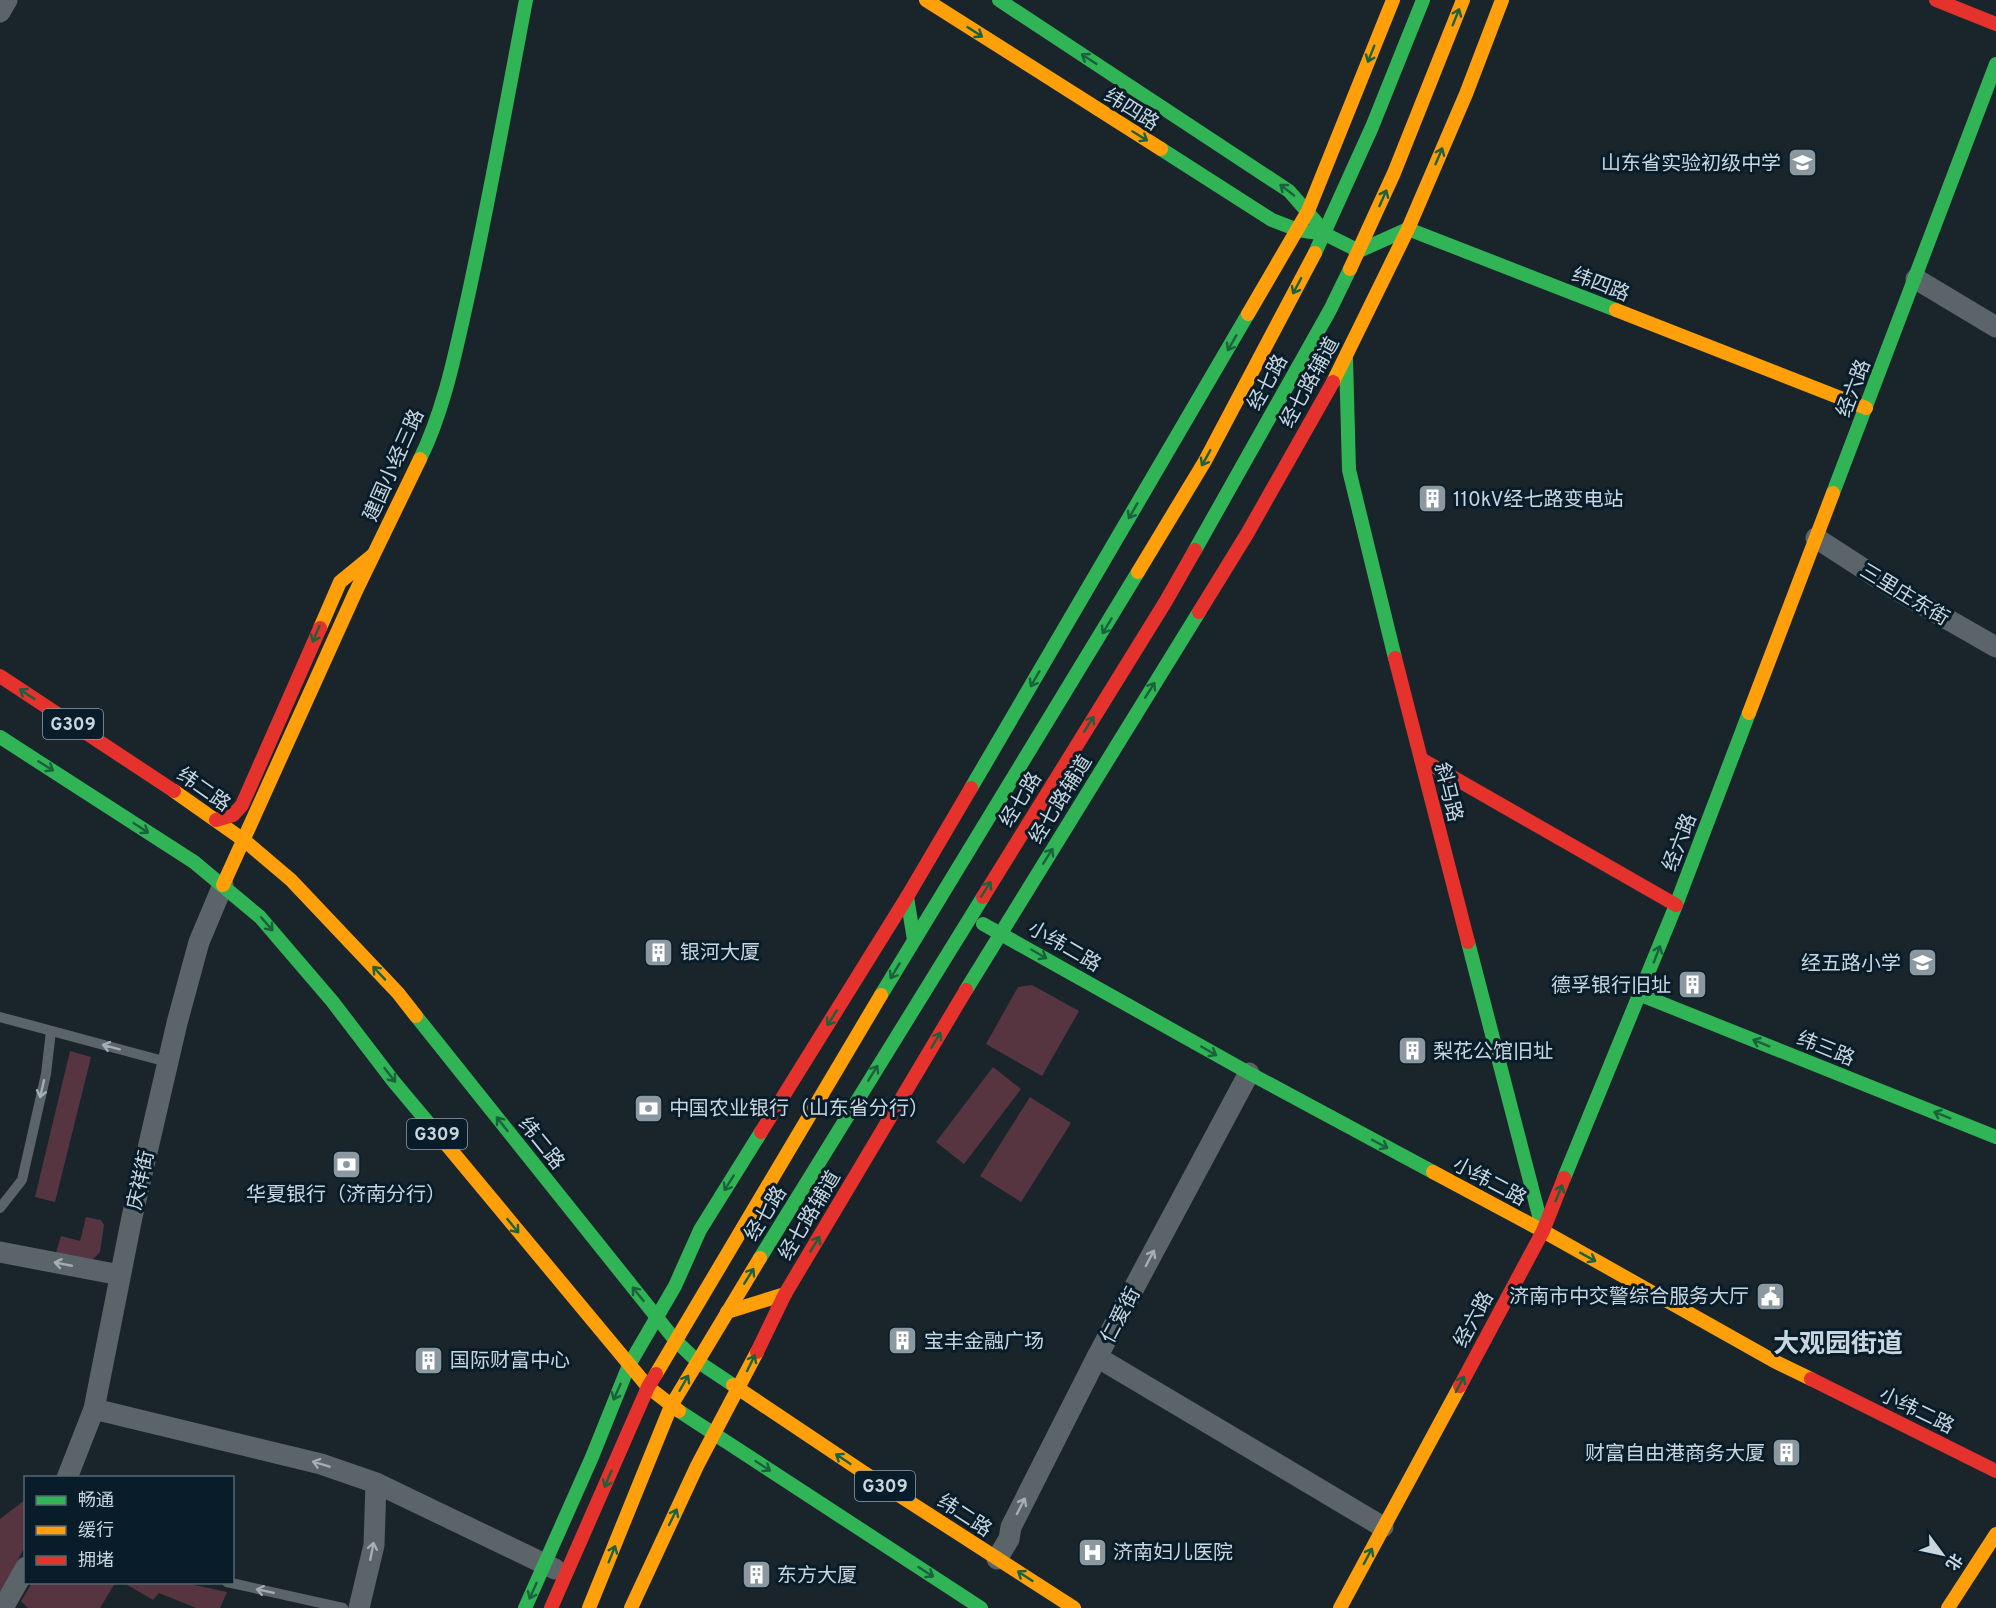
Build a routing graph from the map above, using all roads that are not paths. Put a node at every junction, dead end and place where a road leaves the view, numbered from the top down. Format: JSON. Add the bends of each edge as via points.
{"nodes":[{"id":1,"x":8,"y":0,"type":"edge"},
{"id":2,"x":526,"y":0,"type":"edge"},
{"id":3,"x":926,"y":0,"type":"edge"},
{"id":4,"x":999,"y":0,"type":"edge"},
{"id":5,"x":1393,"y":0,"type":"edge"},
{"id":6,"x":1423,"y":0,"type":"edge"},
{"id":7,"x":1463,"y":0,"type":"edge"},
{"id":8,"x":1502,"y":0,"type":"edge"},
{"id":9,"x":1936,"y":0,"type":"edge"},
{"id":10,"x":0,"y":12,"type":"edge"},
{"id":11,"x":1996,"y":24,"type":"edge"},
{"id":12,"x":1996,"y":64,"type":"edge"},
{"id":13,"x":1308,"y":211,"type":"junction"},
{"id":14,"x":1408,"y":229,"type":"junction"},
{"id":15,"x":1298,"y":230,"type":"junction"},
{"id":16,"x":1325,"y":234,"type":"junction"},
{"id":17,"x":1359,"y":251,"type":"junction"},
{"id":18,"x":1916,"y":279,"type":"junction"},
{"id":19,"x":1996,"y":327,"type":"edge"},
{"id":20,"x":1346,"y":358,"type":"junction"},
{"id":21,"x":1866,"y":408,"type":"junction"},
{"id":22,"x":1815,"y":538,"type":"junction"},
{"id":23,"x":373,"y":555,"type":"junction"},
{"id":24,"x":334,"y":617,"type":"junction"},
{"id":25,"x":1996,"y":647,"type":"edge"},
{"id":26,"x":0,"y":676,"type":"edge"},
{"id":27,"x":0,"y":737,"type":"edge"},
{"id":28,"x":1421,"y":759,"type":"junction"},
{"id":29,"x":216,"y":820,"type":"junction"},
{"id":30,"x":244,"y":841,"type":"junction"},
{"id":31,"x":223,"y":885,"type":"junction"},
{"id":32,"x":907,"y":897,"type":"junction"},
{"id":33,"x":1676,"y":905,"type":"junction"},
{"id":34,"x":969,"y":918,"type":"junction"},
{"id":35,"x":1000,"y":932,"type":"junction"},
{"id":36,"x":914,"y":939,"type":"junction"},
{"id":37,"x":1641,"y":995,"type":"junction"},
{"id":38,"x":0,"y":1017,"type":"edge"},
{"id":39,"x":51,"y":1031,"type":"junction"},
{"id":40,"x":167,"y":1062,"type":"junction"},
{"id":41,"x":1249,"y":1073,"type":"junction"},
{"id":42,"x":1996,"y":1137,"type":"edge"},
{"id":43,"x":0,"y":1208,"type":"edge"},
{"id":44,"x":1543,"y":1231,"type":"junction"},
{"id":45,"x":0,"y":1252,"type":"edge"},
{"id":46,"x":120,"y":1275,"type":"junction"},
{"id":47,"x":785,"y":1294,"type":"junction"},
{"id":48,"x":727,"y":1312,"type":"junction"},
{"id":49,"x":657,"y":1317,"type":"junction"},
{"id":50,"x":675,"y":1340,"type":"junction"},
{"id":51,"x":1097,"y":1357,"type":"junction"},
{"id":52,"x":697,"y":1361,"type":"junction"},
{"id":53,"x":629,"y":1365,"type":"junction"},
{"id":54,"x":648,"y":1387,"type":"junction"},
{"id":55,"x":739,"y":1388,"type":"junction"},
{"id":56,"x":671,"y":1406,"type":"junction"},
{"id":57,"x":94,"y":1409,"type":"junction"},
{"id":58,"x":714,"y":1434,"type":"junction"},
{"id":59,"x":622,"y":1448,"type":"junction"},
{"id":60,"x":592,"y":1456,"type":"junction"},
{"id":61,"x":1996,"y":1472,"type":"edge"},
{"id":62,"x":68,"y":1476,"type":"edge"},
{"id":63,"x":376,"y":1484,"type":"junction"},
{"id":64,"x":1383,"y":1527,"type":"junction"},
{"id":65,"x":1996,"y":1534,"type":"edge"},
{"id":66,"x":997,"y":1559,"type":"junction"},
{"id":67,"x":545,"y":1564,"type":"junction"},
{"id":68,"x":24,"y":1571,"type":"edge"},
{"id":69,"x":567,"y":1575,"type":"junction"},
{"id":70,"x":234,"y":1584,"type":"edge"},
{"id":71,"x":8,"y":1605,"type":"edge"},
{"id":72,"x":343,"y":1608,"type":"edge"},
{"id":73,"x":359,"y":1608,"type":"edge"},
{"id":74,"x":525,"y":1608,"type":"edge"},
{"id":75,"x":552,"y":1608,"type":"edge"},
{"id":76,"x":589,"y":1608,"type":"edge"},
{"id":77,"x":631,"y":1608,"type":"edge"},
{"id":78,"x":980,"y":1608,"type":"edge"},
{"id":79,"x":1074,"y":1608,"type":"edge"},
{"id":80,"x":1340,"y":1608,"type":"edge"},
{"id":81,"x":1948,"y":1608,"type":"edge"}],
"edges":[{"from":1,"to":10,"type":"street"},
{"from":2,"to":23,"type":"main road","name":"建国小经三路","via":[[450,375],[427,445]]},
{"from":3,"to":15,"type":"main road","name":"纬四路","one_way":true,"via":[[1272,220]]},
{"from":13,"to":4,"type":"main road","name":"纬四路","one_way":true,"via":[[1289,191]]},
{"from":5,"to":13,"type":"main road","one_way":true},
{"from":6,"to":16,"type":"main road","name":"经七路"},
{"from":17,"to":7,"type":"main road","name":"经七路","one_way":true,"via":[[1395,173]]},
{"from":14,"to":8,"type":"main road","name":"经七路辅道","one_way":true},
{"from":9,"to":11,"type":"main road"},
{"from":12,"to":18,"type":"main road","name":"经六路","via":[[1984,114]]},
{"from":13,"to":15,"type":"main road"},
{"from":13,"to":16,"type":"main road","name":"纬四路"},
{"from":14,"to":17,"type":"main road"},
{"from":14,"to":20,"type":"main road","name":"经七路辅道"},
{"from":14,"to":21,"type":"main road","name":"纬四路"},
{"from":15,"to":16,"type":"main road","name":"纬四路"},
{"from":15,"to":32,"type":"main road","one_way":true},
{"from":16,"to":17,"type":"main road","name":"纬四路"},
{"from":16,"to":36,"type":"main road","name":"经七路","one_way":true,"via":[[1205,461]]},
{"from":34,"to":17,"type":"main road","name":"经七路","one_way":true,"via":[[1166,601],[1324,321]]},
{"from":18,"to":19,"type":"street"},
{"from":18,"to":21,"type":"main road","name":"经六路"},
{"from":20,"to":28,"type":"main road","name":"斜马路","via":[[1349,470]]},
{"from":35,"to":20,"type":"main road","name":"经七路辅道","one_way":true,"via":[[1246,534]]},
{"from":21,"to":22,"type":"main road","name":"经六路"},
{"from":22,"to":25,"type":"street","name":"三里庄东街"},
{"from":22,"to":33,"type":"main road","name":"经六路"},
{"from":23,"to":24,"type":"main road","name":"建国小经三路"},
{"from":23,"to":24,"type":"main road","via":[[340,582]]},
{"from":24,"to":29,"type":"main road","one_way":true,"via":[[242,805],[233,815]]},
{"from":24,"to":30,"type":"main road","name":"建国小经三路"},
{"from":29,"to":26,"type":"main road","name":"纬二路","number":"G309","one_way":true},
{"from":27,"to":31,"type":"main road","number":"G309","one_way":true,"via":[[194,862]]},
{"from":28,"to":33,"type":"main road"},
{"from":28,"to":44,"type":"main road","name":"斜马路"},
{"from":29,"to":30,"type":"main road","name":"纬二路","number":"G309"},
{"from":30,"to":31,"type":"main road","name":"建国小经三路"},
{"from":49,"to":30,"type":"main road","name":"纬二路","number":"G309","one_way":true,"via":[[398,993],[291,880]]},
{"from":31,"to":40,"type":"street","name":"庆祥街","via":[[200,942]]},
{"from":31,"to":53,"type":"main road","number":"G309","one_way":true,"via":[[260,917],[332,1001],[394,1082]]},
{"from":32,"to":36,"type":"main road"},
{"from":32,"to":49,"type":"main road","one_way":true,"via":[[700,1230]]},
{"from":37,"to":33,"type":"main road","name":"经六路","one_way":true},
{"from":34,"to":35,"type":"main road","name":"小纬二路"},
{"from":48,"to":34,"type":"main road","name":"经七路","one_way":true},
{"from":35,"to":41,"type":"main road","name":"小纬二路","one_way":true},
{"from":47,"to":35,"type":"main road","name":"经七路辅道","one_way":true},
{"from":36,"to":50,"type":"main road","name":"经七路","one_way":true},
{"from":42,"to":37,"type":"main road","name":"纬三路","one_way":true},
{"from":44,"to":37,"type":"main road","name":"经六路","one_way":true},
{"from":38,"to":39,"type":"lane"},
{"from":40,"to":39,"type":"lane","one_way":true},
{"from":39,"to":43,"type":"lane","one_way":true,"via":[[46,1074],[22,1180]]},
{"from":40,"to":46,"type":"street","name":"庆祥街"},
{"from":41,"to":44,"type":"main road","name":"小纬二路","one_way":true},
{"from":51,"to":41,"type":"street","name":"仁爱街","one_way":true},
{"from":44,"to":61,"type":"main road","name":"小纬二路","one_way":true,"via":[[1774,1361]]},
{"from":64,"to":44,"type":"main road","name":"经六路","one_way":true},
{"from":46,"to":45,"type":"street","one_way":true},
{"from":46,"to":57,"type":"street","name":"庆祥街"},
{"from":47,"to":48,"type":"main road"},
{"from":55,"to":47,"type":"main road","name":"经七路辅道","one_way":true},
{"from":48,"to":52,"type":"main road","name":"经七路"},
{"from":49,"to":50,"type":"main road","name":"纬二路","number":"G309"},
{"from":49,"to":53,"type":"main road"},
{"from":50,"to":52,"type":"main road","name":"纬二路","number":"G309"},
{"from":50,"to":54,"type":"main road","name":"经七路"},
{"from":51,"to":64,"type":"street"},
{"from":66,"to":51,"type":"street","name":"仁爱街","one_way":true},
{"from":52,"to":55,"type":"main road","name":"纬二路","number":"G309"},
{"from":56,"to":52,"type":"main road","name":"经七路","one_way":true},
{"from":53,"to":54,"type":"main road","number":"G309"},
{"from":53,"to":60,"type":"main road","one_way":true},
{"from":54,"to":56,"type":"main road","number":"G309"},
{"from":54,"to":59,"type":"main road","name":"经七路"},
{"from":55,"to":58,"type":"main road","name":"经七路辅道"},
{"from":66,"to":55,"type":"main road","name":"纬二路","number":"G309","one_way":true},
{"from":56,"to":58,"type":"main road","number":"G309"},
{"from":76,"to":56,"type":"main road","name":"经七路","one_way":true},
{"from":57,"to":62,"type":"street","name":"庆祥街"},
{"from":63,"to":57,"type":"street","one_way":true,"via":[[321,1464]]},
{"from":77,"to":58,"type":"main road","name":"经七路辅道","one_way":true},
{"from":58,"to":78,"type":"main road","number":"G309","one_way":true},
{"from":59,"to":60,"type":"main road"},
{"from":59,"to":69,"type":"main road","name":"经七路","one_way":true},
{"from":60,"to":67,"type":"main road"},
{"from":63,"to":67,"type":"street"},
{"from":73,"to":63,"type":"street","one_way":true,"via":[[374,1545]]},
{"from":80,"to":64,"type":"main road","name":"经六路","one_way":true},
{"from":65,"to":81,"type":"main road"},
{"from":79,"to":66,"type":"main road","name":"纬二路","number":"G309","one_way":true},
{"from":67,"to":69,"type":"street"},
{"from":67,"to":74,"type":"main road","one_way":true},
{"from":68,"to":71,"type":"street"},
{"from":69,"to":75,"type":"main road","name":"经七路"},
{"from":72,"to":70,"type":"lane","one_way":true}]}
